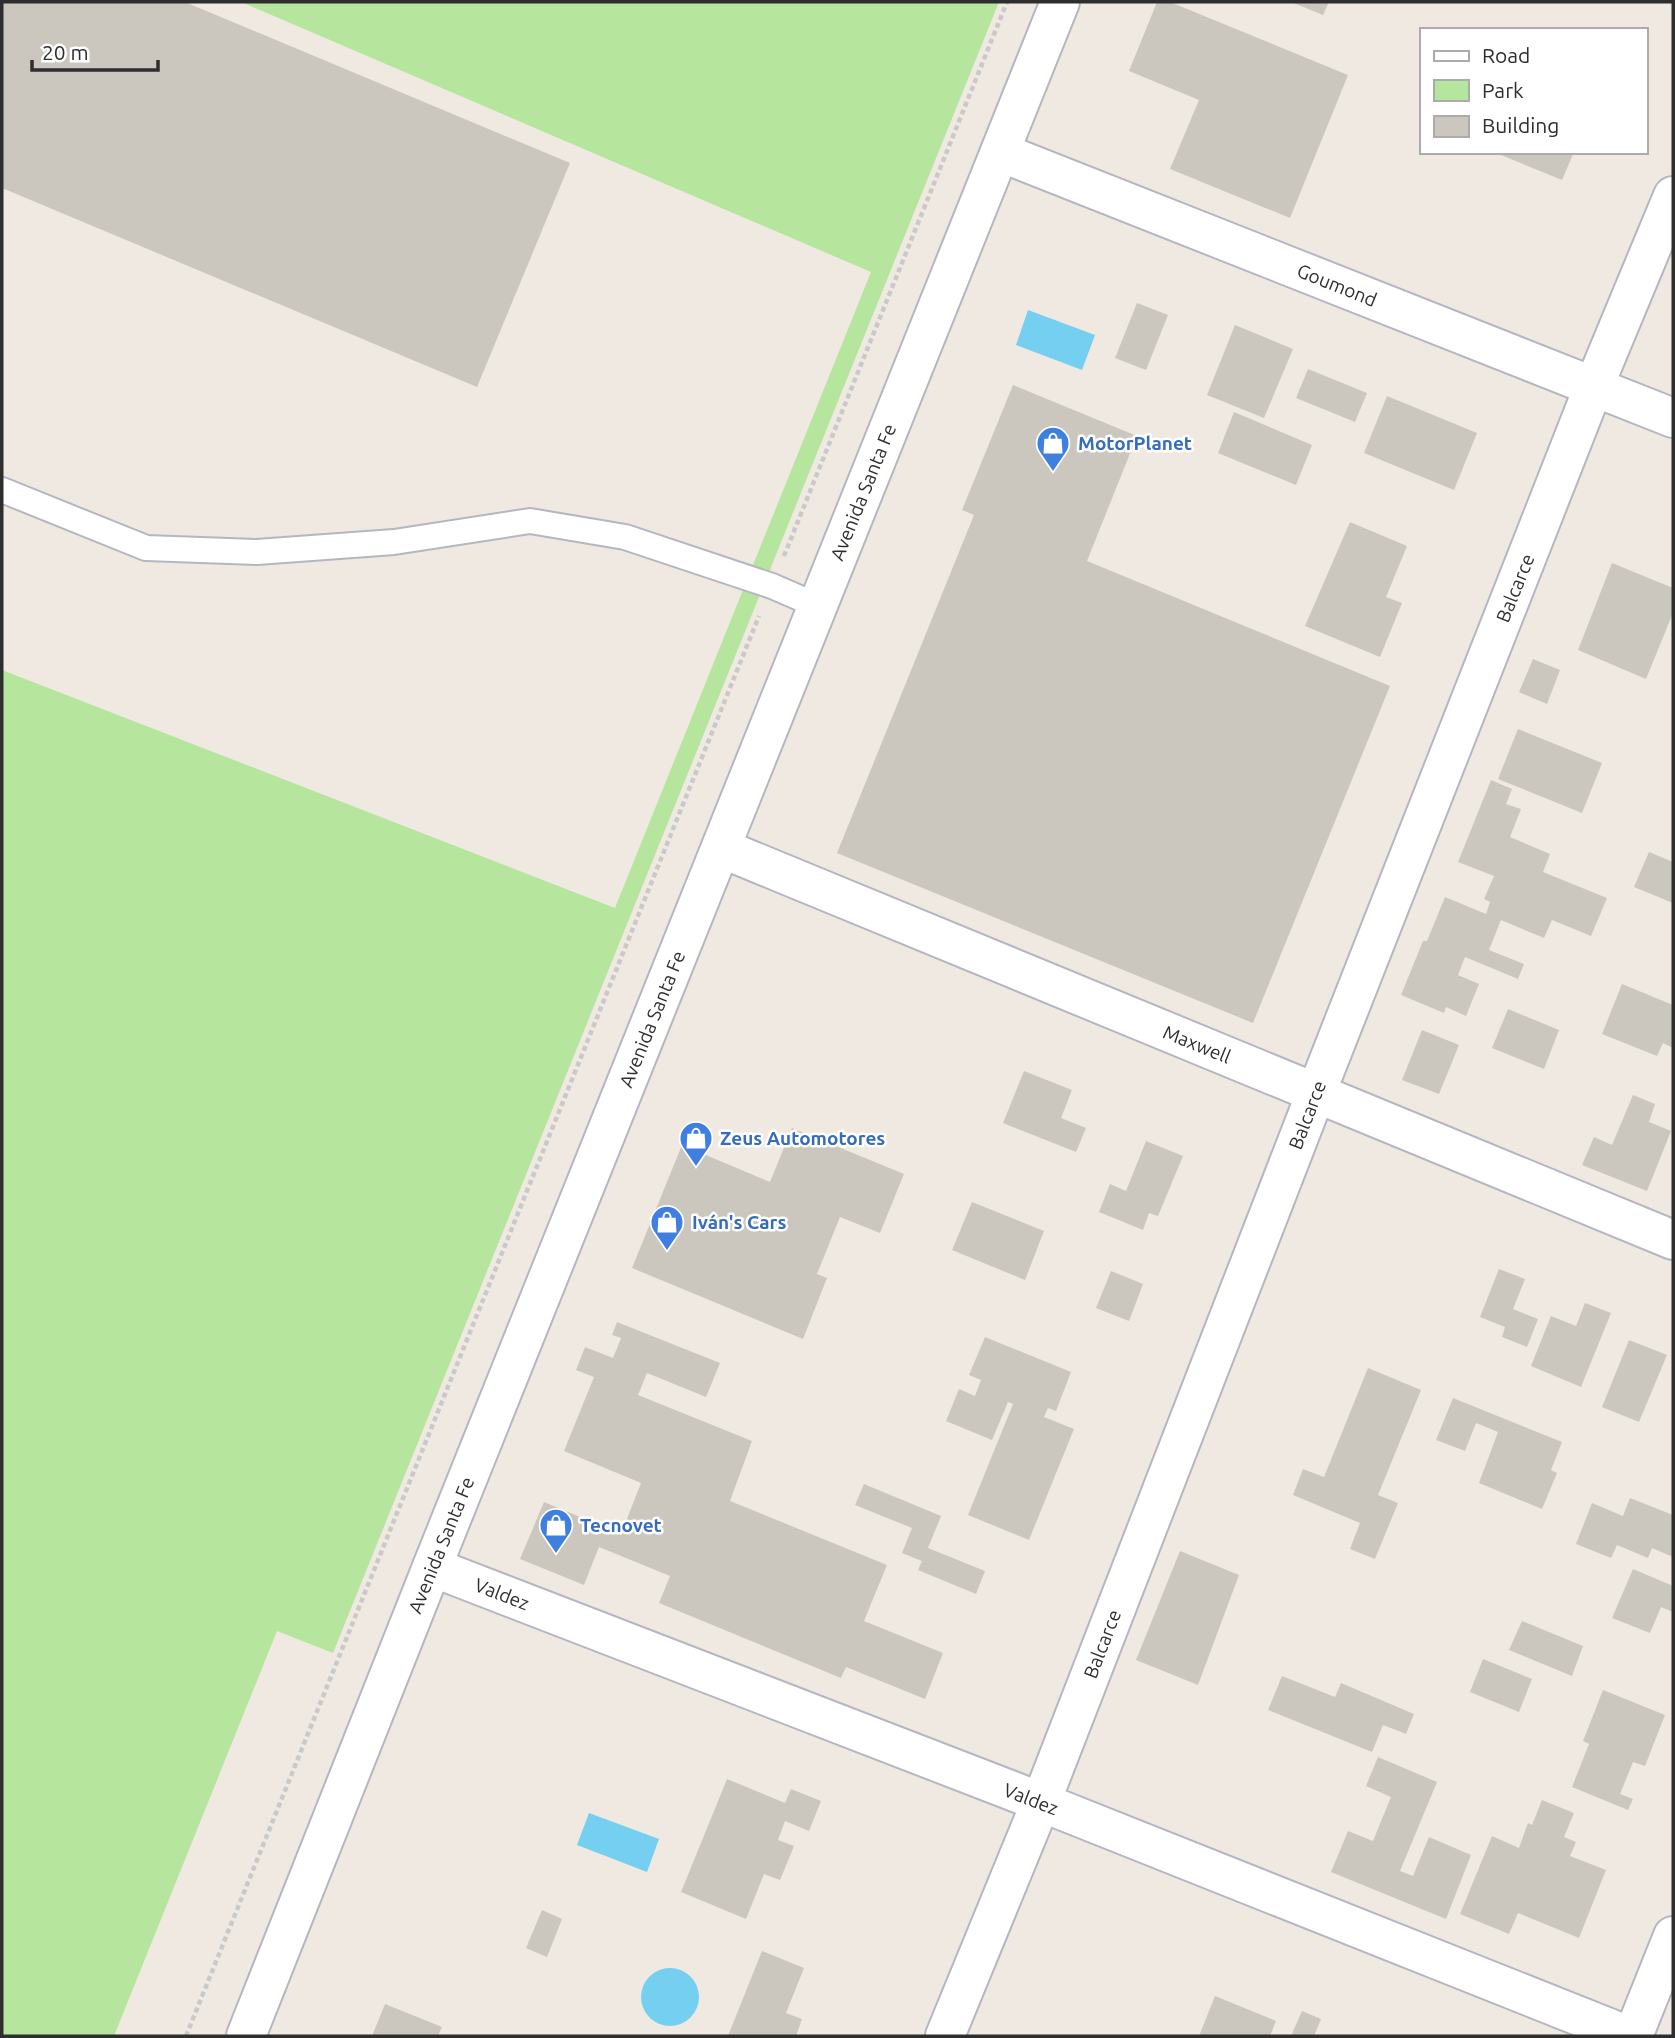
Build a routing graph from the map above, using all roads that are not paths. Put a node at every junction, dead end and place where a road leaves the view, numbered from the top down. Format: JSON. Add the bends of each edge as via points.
{"nodes":[{"id":1,"x":1060,"y":2,"type":"edge"},
{"id":2,"x":1000,"y":152,"type":"junction"},
{"id":3,"x":1673,"y":196,"type":"edge"},
{"id":4,"x":1594,"y":386,"type":"junction"},
{"id":5,"x":1673,"y":418,"type":"edge"},
{"id":6,"x":2,"y":490,"type":"edge"},
{"id":7,"x":818,"y":606,"type":"junction"},
{"id":8,"x":721,"y":848,"type":"junction"},
{"id":9,"x":1316,"y":1093,"type":"junction"},
{"id":10,"x":1673,"y":1240,"type":"edge"},
{"id":11,"x":432,"y":1567,"type":"junction"},
{"id":12,"x":1041,"y":1802,"type":"junction"},
{"id":13,"x":1673,"y":1936,"type":"edge"},
{"id":14,"x":246,"y":2036,"type":"edge"},
{"id":15,"x":945,"y":2036,"type":"edge"},
{"id":16,"x":1631,"y":2036,"type":"edge"}],
"edges":[{"from":1,"to":2,"type":"street","name":"Avenida Santa Fe"},
{"from":2,"to":4,"type":"street","name":"Goumond"},
{"from":2,"to":7,"type":"street","name":"Avenida Santa Fe"},
{"from":3,"to":4,"type":"street","name":"Balcarce"},
{"from":4,"to":5,"type":"street","name":"Goumond"},
{"from":4,"to":9,"type":"street","name":"Balcarce"},
{"from":6,"to":7,"type":"lane","via":[[146,548],[257,552],[394,542],[530,521],[625,537]]},
{"from":7,"to":8,"type":"street","name":"Avenida Santa Fe"},
{"from":8,"to":9,"type":"street","name":"Maxwell"},
{"from":8,"to":11,"type":"street","name":"Avenida Santa Fe"},
{"from":9,"to":10,"type":"street","name":"Maxwell"},
{"from":9,"to":12,"type":"street","name":"Balcarce"},
{"from":11,"to":12,"type":"street","name":"Valdez"},
{"from":11,"to":14,"type":"street","name":"Avenida Santa Fe"},
{"from":12,"to":15,"type":"street","name":"Balcarce"},
{"from":12,"to":16,"type":"street","name":"Valdez"},
{"from":13,"to":16,"type":"street"}]}
